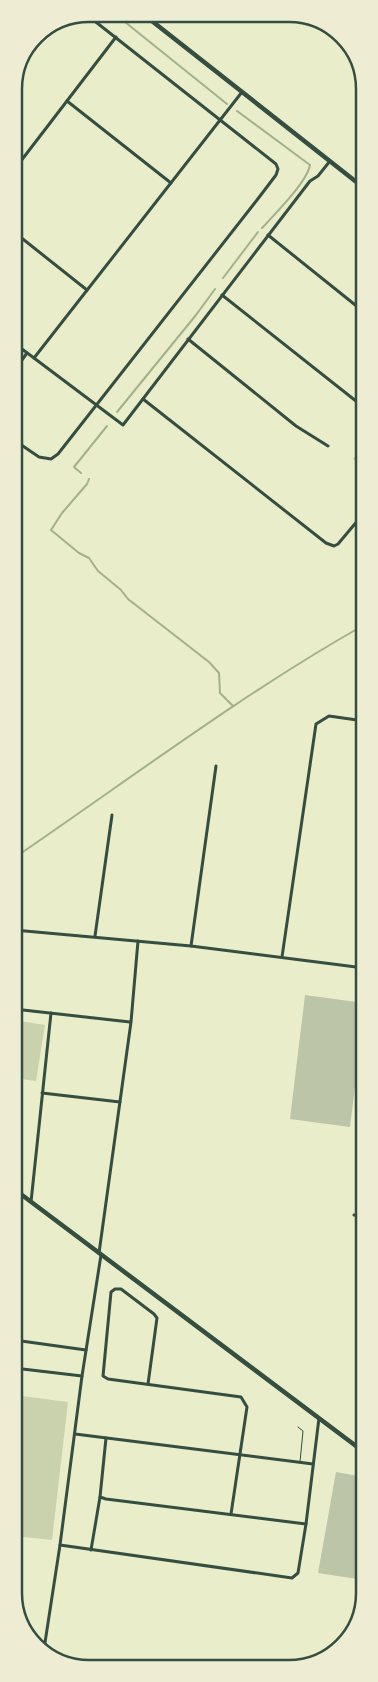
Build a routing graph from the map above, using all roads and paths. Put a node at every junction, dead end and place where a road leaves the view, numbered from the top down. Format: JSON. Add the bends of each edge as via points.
{"nodes":[{"id":1,"x":98,"y":23,"type":"edge"},
{"id":2,"x":154,"y":23,"type":"edge"},
{"id":3,"x":116,"y":37,"type":"junction"},
{"id":4,"x":242,"y":92,"type":"junction"},
{"id":5,"x":67,"y":101,"type":"junction"},
{"id":6,"x":220,"y":120,"type":"junction"},
{"id":7,"x":23,"y":158,"type":"edge"},
{"id":8,"x":330,"y":161,"type":"junction"},
{"id":9,"x":356,"y":182,"type":"edge"},
{"id":10,"x":171,"y":183,"type":"junction"},
{"id":11,"x":268,"y":235,"type":"junction"},
{"id":12,"x":23,"y":239,"type":"edge"},
{"id":13,"x":87,"y":290,"type":"junction"},
{"id":14,"x":222,"y":295,"type":"junction"},
{"id":15,"x":356,"y":305,"type":"edge"},
{"id":16,"x":188,"y":340,"type":"junction"},
{"id":17,"x":23,"y":350,"type":"edge"},
{"id":18,"x":27,"y":353,"type":"junction"},
{"id":19,"x":34,"y":358,"type":"junction"},
{"id":20,"x":23,"y":359,"type":"edge"},
{"id":21,"x":143,"y":399,"type":"junction"},
{"id":22,"x":356,"y":401,"type":"edge"},
{"id":23,"x":96,"y":405,"type":"junction"},
{"id":24,"x":23,"y":446,"type":"edge"},
{"id":25,"x":328,"y":446,"type":"dead end"},
{"id":26,"x":356,"y":523,"type":"edge"},
{"id":27,"x":356,"y":720,"type":"edge"},
{"id":28,"x":216,"y":766,"type":"dead end"},
{"id":29,"x":112,"y":815,"type":"dead end"},
{"id":30,"x":22,"y":931,"type":"edge"},
{"id":31,"x":95,"y":936,"type":"junction"},
{"id":32,"x":138,"y":941,"type":"junction"},
{"id":33,"x":191,"y":946,"type":"junction"},
{"id":34,"x":282,"y":957,"type":"junction"},
{"id":35,"x":355,"y":967,"type":"edge"},
{"id":36,"x":22,"y":1010,"type":"edge"},
{"id":37,"x":51,"y":1013,"type":"junction"},
{"id":38,"x":130,"y":1022,"type":"junction"},
{"id":39,"x":42,"y":1094,"type":"junction"},
{"id":40,"x":120,"y":1102,"type":"junction"},
{"id":41,"x":22,"y":1195,"type":"edge"},
{"id":42,"x":31,"y":1202,"type":"junction"},
{"id":43,"x":100,"y":1254,"type":"junction"},
{"id":44,"x":22,"y":1341,"type":"edge"},
{"id":45,"x":86,"y":1350,"type":"junction"},
{"id":46,"x":22,"y":1369,"type":"edge"},
{"id":47,"x":82,"y":1376,"type":"junction"},
{"id":48,"x":148,"y":1384,"type":"junction"},
{"id":49,"x":319,"y":1418,"type":"junction"},
{"id":50,"x":298,"y":1427,"type":"dead end"},
{"id":51,"x":75,"y":1434,"type":"junction"},
{"id":52,"x":106,"y":1438,"type":"junction"},
{"id":53,"x":355,"y":1445,"type":"edge"},
{"id":54,"x":240,"y":1455,"type":"junction"},
{"id":55,"x":300,"y":1462,"type":"junction"},
{"id":56,"x":313,"y":1464,"type":"junction"},
{"id":57,"x":100,"y":1497,"type":"junction"},
{"id":58,"x":231,"y":1514,"type":"junction"},
{"id":59,"x":306,"y":1524,"type":"junction"},
{"id":60,"x":60,"y":1545,"type":"junction"},
{"id":61,"x":91,"y":1550,"type":"junction"},
{"id":62,"x":45,"y":1642,"type":"edge"}],
"edges":[{"from":1,"to":3,"type":"street"},
{"from":2,"to":4,"type":"main road"},
{"from":3,"to":5,"type":"street"},
{"from":3,"to":6,"type":"street"},
{"from":4,"to":6,"type":"street"},
{"from":4,"to":8,"type":"main road"},
{"from":5,"to":7,"type":"street"},
{"from":5,"to":10,"type":"street"},
{"from":6,"to":10,"type":"street"},
{"from":6,"to":23,"type":"street","via":[[276,164],[276,175]]},
{"from":8,"to":9,"type":"main road"},
{"from":8,"to":11,"type":"street"},
{"from":10,"to":13,"type":"street"},
{"from":11,"to":14,"type":"street"},
{"from":11,"to":15,"type":"street"},
{"from":12,"to":13,"type":"street"},
{"from":13,"to":19,"type":"street"},
{"from":14,"to":16,"type":"street"},
{"from":14,"to":22,"type":"street"},
{"from":16,"to":21,"type":"street"},
{"from":16,"to":25,"type":"street","via":[[296,426]]},
{"from":17,"to":18,"type":"street"},
{"from":18,"to":19,"type":"street"},
{"from":18,"to":20,"type":"street"},
{"from":19,"to":23,"type":"street"},
{"from":21,"to":23,"type":"street","via":[[122,425]]},
{"from":21,"to":26,"type":"street","via":[[326,543],[338,544]]},
{"from":23,"to":24,"type":"street","via":[[51,459],[39,457]]},
{"from":27,"to":34,"type":"street","via":[[329,716],[316,724]]},
{"from":28,"to":33,"type":"street"},
{"from":29,"to":31,"type":"street"},
{"from":30,"to":31,"type":"street"},
{"from":31,"to":32,"type":"street"},
{"from":32,"to":33,"type":"street"},
{"from":32,"to":38,"type":"street"},
{"from":33,"to":34,"type":"street"},
{"from":34,"to":35,"type":"street"},
{"from":36,"to":37,"type":"street"},
{"from":37,"to":38,"type":"street"},
{"from":37,"to":39,"type":"street"},
{"from":38,"to":40,"type":"street"},
{"from":39,"to":40,"type":"street"},
{"from":39,"to":42,"type":"street"},
{"from":40,"to":43,"type":"street"},
{"from":41,"to":42,"type":"main road"},
{"from":42,"to":43,"type":"main road"},
{"from":43,"to":45,"type":"street"},
{"from":43,"to":49,"type":"main road"},
{"from":44,"to":45,"type":"street"},
{"from":45,"to":47,"type":"street"},
{"from":46,"to":47,"type":"street"},
{"from":47,"to":51,"type":"street"},
{"from":48,"to":48,"type":"street","via":[[103,1376],[111,1292],[115,1289],[121,1289],[157,1318]]},
{"from":48,"to":54,"type":"street","via":[[241,1397],[247,1407]]},
{"from":49,"to":53,"type":"main road"},
{"from":49,"to":56,"type":"street"},
{"from":50,"to":55,"type":"lane","via":[[303,1431]]},
{"from":51,"to":52,"type":"street"},
{"from":51,"to":60,"type":"street"},
{"from":52,"to":54,"type":"street"},
{"from":52,"to":57,"type":"street"},
{"from":54,"to":55,"type":"street"},
{"from":54,"to":58,"type":"street"},
{"from":55,"to":56,"type":"street"},
{"from":56,"to":59,"type":"street"},
{"from":57,"to":58,"type":"street"},
{"from":57,"to":61,"type":"street"},
{"from":58,"to":59,"type":"street"},
{"from":59,"to":61,"type":"street","via":[[298,1573],[292,1578]]},
{"from":60,"to":61,"type":"street"},
{"from":60,"to":62,"type":"street"}]}
